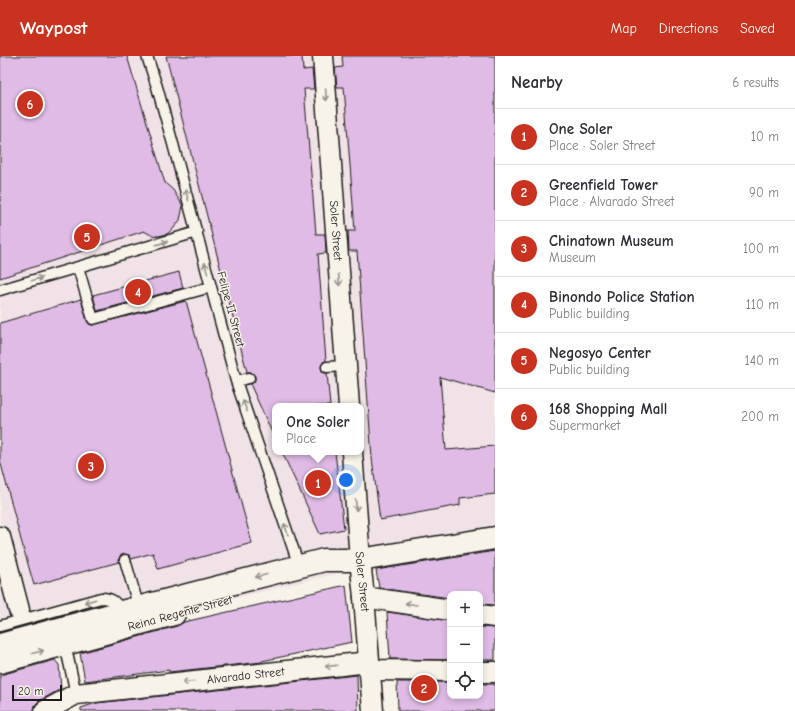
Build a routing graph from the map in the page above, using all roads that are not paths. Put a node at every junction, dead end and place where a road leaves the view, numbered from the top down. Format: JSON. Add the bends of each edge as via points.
{"nodes":[{"id":1,"x":147,"y":56,"type":"edge"},
{"id":2,"x":324,"y":56,"type":"edge"},
{"id":3,"x":197,"y":232,"type":"junction"},
{"id":4,"x":78,"y":267,"type":"junction"},
{"id":5,"x":211,"y":287,"type":"junction"},
{"id":6,"x":0,"y":290,"type":"edge"},
{"id":7,"x":249,"y":378,"type":"dead end"},
{"id":8,"x":236,"y":381,"type":"junction"},
{"id":9,"x":348,"y":403,"type":"edge"},
{"id":10,"x":352,"y":455,"type":"edge"},
{"id":11,"x":0,"y":537,"type":"edge"},
{"id":12,"x":495,"y":538,"type":"edge"},
{"id":13,"x":125,"y":560,"type":"dead end"},
{"id":14,"x":360,"y":560,"type":"junction"},
{"id":15,"x":299,"y":566,"type":"junction"},
{"id":16,"x":364,"y":596,"type":"junction"},
{"id":17,"x":19,"y":610,"type":"dead end"},
{"id":18,"x":447,"y":610,"type":"edge"},
{"id":19,"x":483,"y":615,"type":"edge"},
{"id":20,"x":128,"y":616,"type":"junction"},
{"id":21,"x":495,"y":617,"type":"edge"},
{"id":22,"x":0,"y":626,"type":"edge"},
{"id":23,"x":65,"y":644,"type":"junction"},
{"id":24,"x":0,"y":645,"type":"edge"},
{"id":25,"x":0,"y":662,"type":"edge"},
{"id":26,"x":369,"y":666,"type":"junction"},
{"id":27,"x":447,"y":671,"type":"edge"},
{"id":28,"x":483,"y":672,"type":"edge"},
{"id":29,"x":495,"y":672,"type":"edge"},
{"id":30,"x":76,"y":694,"type":"junction"},
{"id":31,"x":45,"y":711,"type":"edge"},
{"id":32,"x":373,"y":711,"type":"edge"}],
"edges":[{"from":3,"to":1,"type":"lane","name":"Felipe II Street","one_way":true},
{"from":2,"to":9,"type":"street","name":"Soler Street","one_way":true,"via":[[336,366]]},
{"from":4,"to":3,"type":"lane","one_way":true},
{"from":5,"to":3,"type":"lane","name":"Felipe II Street","one_way":true},
{"from":4,"to":5,"type":"lane","via":[[93,319]]},
{"from":6,"to":4,"type":"lane","one_way":true},
{"from":5,"to":8,"type":"lane","name":"Felipe II Street"},
{"from":7,"to":8,"type":"lane"},
{"from":15,"to":8,"type":"lane","name":"Felipe II Street","one_way":true},
{"from":10,"to":14,"type":"street","name":"Soler Street","one_way":true},
{"from":11,"to":17,"type":"street"},
{"from":12,"to":14,"type":"main road","name":"Reina Regente Street"},
{"from":13,"to":20,"type":"lane"},
{"from":14,"to":15,"type":"main road","name":"Reina Regente Street","via":[[324,560]]},
{"from":14,"to":16,"type":"street","name":"Soler Street"},
{"from":14,"to":20,"type":"main road","name":"Reina Regente Street","via":[[331,572]]},
{"from":15,"to":20,"type":"main road","name":"Reina Regente Street","one_way":true},
{"from":18,"to":16,"type":"street","one_way":true},
{"from":16,"to":26,"type":"street","name":"Soler Street"},
{"from":19,"to":21,"type":"street"},
{"from":20,"to":22,"type":"lane","one_way":true,"via":[[114,601],[101,598]]},
{"from":20,"to":23,"type":"main road","name":"Reina Regente Street"},
{"from":20,"to":24,"type":"main road","name":"Reina Regente Street"},
{"from":25,"to":23,"type":"main road","name":"Reina Regente Street","one_way":true},
{"from":23,"to":30,"type":"lane"},
{"from":26,"to":27,"type":"street","name":"Alvarado Street","via":[[378,670]]},
{"from":26,"to":30,"type":"street","name":"Alvarado Street","one_way":true,"via":[[360,663]]},
{"from":26,"to":32,"type":"street","name":"Soler Street"},
{"from":28,"to":29,"type":"street"},
{"from":30,"to":31,"type":"street","name":"Alvarado Street"}]}
